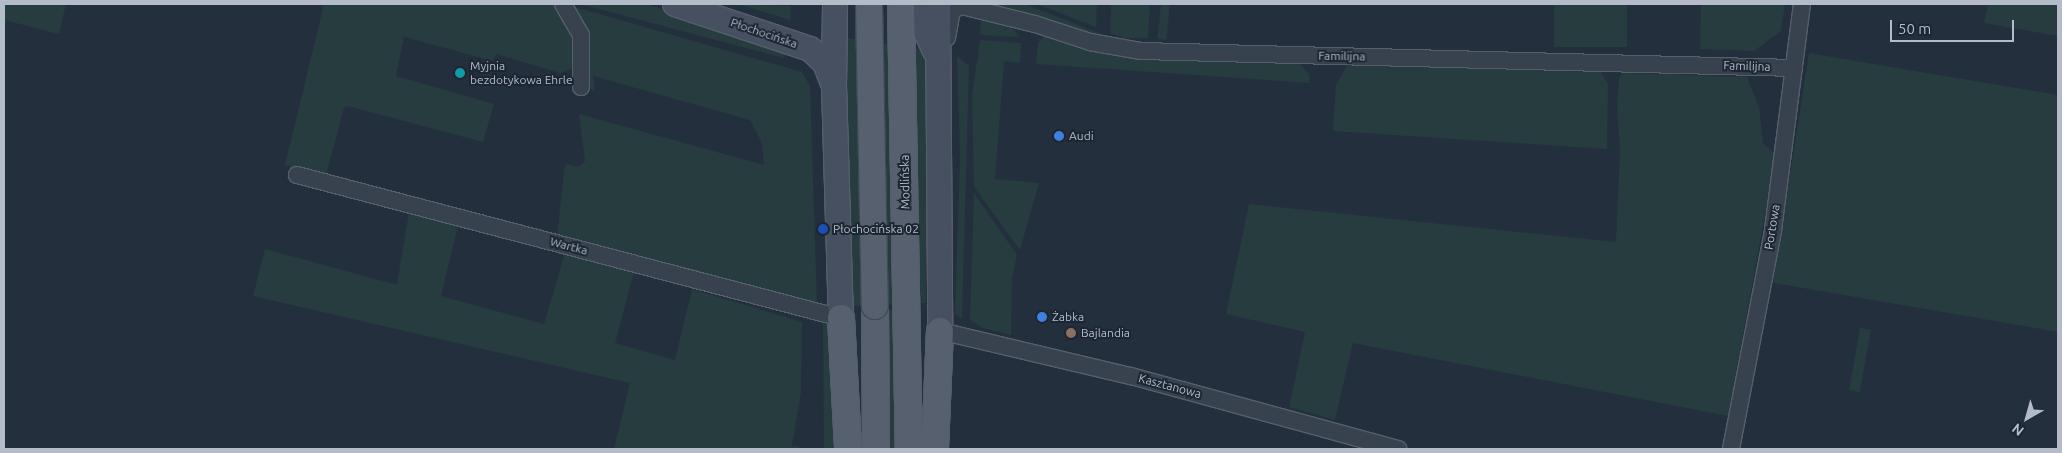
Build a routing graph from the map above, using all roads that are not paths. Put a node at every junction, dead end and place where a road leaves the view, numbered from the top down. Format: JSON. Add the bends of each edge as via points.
{"nodes":[{"id":1,"x":563,"y":4,"type":"edge"},
{"id":2,"x":675,"y":4,"type":"edge"},
{"id":3,"x":835,"y":4,"type":"edge"},
{"id":4,"x":869,"y":4,"type":"edge"},
{"id":5,"x":881,"y":4,"type":"edge"},
{"id":6,"x":901,"y":4,"type":"edge"},
{"id":7,"x":913,"y":4,"type":"edge"},
{"id":8,"x":938,"y":4,"type":"edge"},
{"id":9,"x":1802,"y":4,"type":"edge"},
{"id":10,"x":940,"y":64,"type":"junction"},
{"id":11,"x":1794,"y":68,"type":"junction"},
{"id":12,"x":834,"y":86,"type":"junction"},
{"id":13,"x":581,"y":87,"type":"dead end"},
{"id":14,"x":298,"y":175,"type":"dead end"},
{"id":15,"x":841,"y":318,"type":"junction"},
{"id":16,"x":940,"y":331,"type":"junction"},
{"id":17,"x":848,"y":449,"type":"edge"},
{"id":18,"x":876,"y":449,"type":"edge"},
{"id":19,"x":909,"y":449,"type":"edge"},
{"id":20,"x":935,"y":449,"type":"edge"},
{"id":21,"x":1398,"y":449,"type":"edge"},
{"id":22,"x":1731,"y":449,"type":"edge"}],
"edges":[{"from":1,"to":13,"type":"street","via":[[581,35]]},
{"from":2,"to":12,"type":"main road","name":"Płochocińska","via":[[810,49],[825,63]]},
{"from":3,"to":12,"type":"main road"},
{"from":4,"to":5,"type":"main road"},
{"from":4,"to":18,"type":"main road","bridge":true},
{"from":6,"to":19,"type":"main road","name":"Modlińska"},
{"from":7,"to":10,"type":"main road"},
{"from":8,"to":10,"type":"main road"},
{"from":9,"to":11,"type":"street","name":"Portowa"},
{"from":10,"to":11,"type":"street","name":"Familijna","via":[[952,10],[962,6],[1090,42],[1149,52]]},
{"from":10,"to":16,"type":"main road"},
{"from":11,"to":22,"type":"street","name":"Portowa","via":[[1773,230]]},
{"from":12,"to":15,"type":"main road"},
{"from":14,"to":15,"type":"street","name":"Wartka"},
{"from":15,"to":17,"type":"main road"},
{"from":16,"to":20,"type":"main road"},
{"from":16,"to":21,"type":"street","name":"Kasztanowa","via":[[1140,378]]}]}
